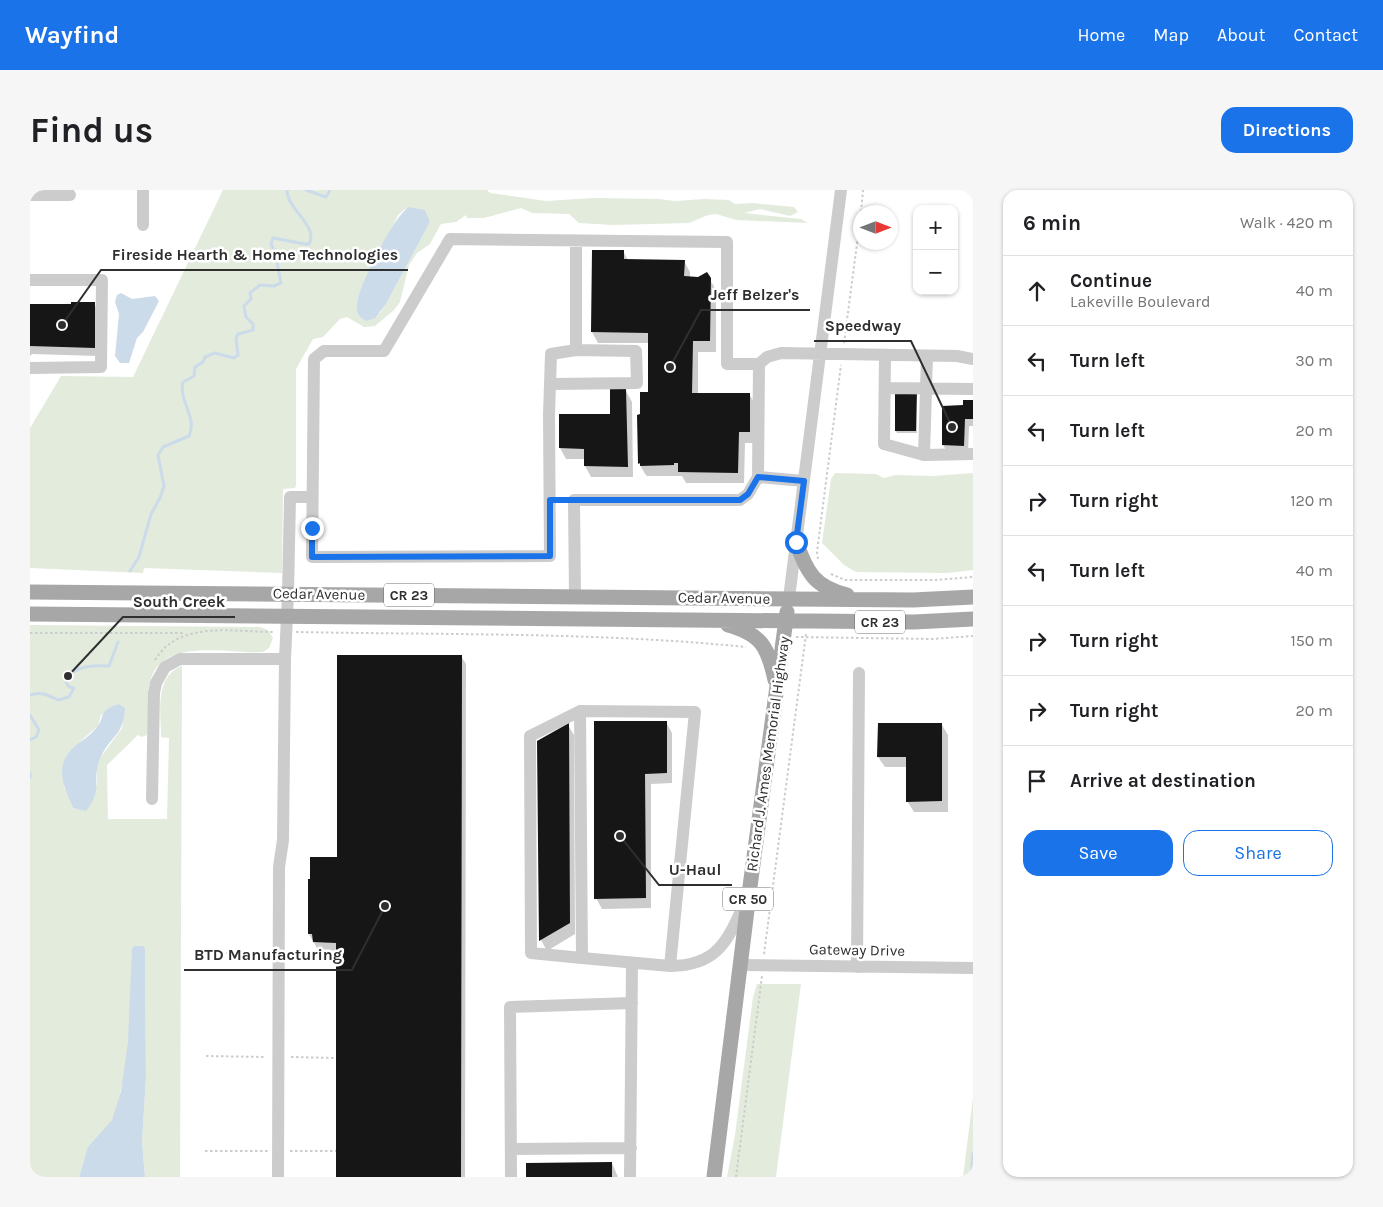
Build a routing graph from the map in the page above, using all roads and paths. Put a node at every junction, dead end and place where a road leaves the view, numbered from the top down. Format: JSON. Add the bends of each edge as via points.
{"nodes":[{"id":1,"x":143,"y":190,"type":"edge"},
{"id":2,"x":841,"y":190,"type":"edge"},
{"id":3,"x":864,"y":190,"type":"edge"},
{"id":4,"x":30,"y":195,"type":"edge"},
{"id":5,"x":70,"y":195,"type":"dead end"},
{"id":6,"x":861,"y":205,"type":"edge"},
{"id":7,"x":143,"y":225,"type":"dead end"},
{"id":8,"x":576,"y":242,"type":"junction"},
{"id":9,"x":855,"y":250,"type":"edge"},
{"id":10,"x":30,"y":280,"type":"edge"},
{"id":11,"x":576,"y":350,"type":"junction"},
{"id":12,"x":820,"y":354,"type":"junction"},
{"id":13,"x":842,"y":355,"type":"junction"},
{"id":14,"x":885,"y":355,"type":"junction"},
{"id":15,"x":927,"y":356,"type":"junction"},
{"id":16,"x":973,"y":359,"type":"edge"},
{"id":17,"x":759,"y":364,"type":"junction"},
{"id":18,"x":30,"y":368,"type":"edge"},
{"id":19,"x":551,"y":384,"type":"junction"},
{"id":20,"x":885,"y":388,"type":"junction"},
{"id":21,"x":925,"y":388,"type":"junction"},
{"id":22,"x":973,"y":389,"type":"edge"},
{"id":23,"x":973,"y":454,"type":"edge"},
{"id":24,"x":924,"y":455,"type":"junction"},
{"id":25,"x":758,"y":477,"type":"junction"},
{"id":26,"x":804,"y":481,"type":"junction"},
{"id":27,"x":312,"y":498,"type":"junction"},
{"id":28,"x":550,"y":500,"type":"junction"},
{"id":29,"x":574,"y":500,"type":"junction"},
{"id":30,"x":796,"y":542,"type":"junction"},
{"id":31,"x":818,"y":560,"type":"dead end"},
{"id":32,"x":831,"y":574,"type":"dead end"},
{"id":33,"x":973,"y":577,"type":"edge"},
{"id":34,"x":30,"y":592,"type":"edge"},
{"id":35,"x":288,"y":594,"type":"junction"},
{"id":36,"x":575,"y":596,"type":"junction"},
{"id":37,"x":973,"y":597,"type":"edge"},
{"id":38,"x":789,"y":598,"type":"junction"},
{"id":39,"x":866,"y":599,"type":"junction"},
{"id":40,"x":30,"y":614,"type":"edge"},
{"id":41,"x":286,"y":615,"type":"junction"},
{"id":42,"x":973,"y":619,"type":"edge"},
{"id":43,"x":712,"y":620,"type":"junction"},
{"id":44,"x":786,"y":621,"type":"junction"},
{"id":45,"x":807,"y":621,"type":"junction"},
{"id":46,"x":285,"y":632,"type":"junction"},
{"id":47,"x":30,"y":633,"type":"edge"},
{"id":48,"x":190,"y":633,"type":"junction"},
{"id":49,"x":784,"y":636,"type":"junction"},
{"id":50,"x":973,"y":636,"type":"edge"},
{"id":51,"x":806,"y":638,"type":"junction"},
{"id":52,"x":762,"y":642,"type":"junction"},
{"id":53,"x":285,"y":659,"type":"junction"},
{"id":54,"x":154,"y":663,"type":"dead end"},
{"id":55,"x":859,"y":673,"type":"dead end"},
{"id":56,"x":777,"y":691,"type":"junction"},
{"id":57,"x":580,"y":711,"type":"junction"},
{"id":58,"x":152,"y":799,"type":"dead end"},
{"id":59,"x":749,"y":894,"type":"junction"},
{"id":60,"x":582,"y":958,"type":"junction"},
{"id":61,"x":632,"y":963,"type":"junction"},
{"id":62,"x":740,"y":964,"type":"junction"},
{"id":63,"x":762,"y":965,"type":"junction"},
{"id":64,"x":670,"y":966,"type":"junction"},
{"id":65,"x":857,"y":966,"type":"junction"},
{"id":66,"x":973,"y":968,"type":"edge"},
{"id":67,"x":632,"y":1003,"type":"junction"},
{"id":68,"x":630,"y":1148,"type":"junction"},
{"id":69,"x":512,"y":1150,"type":"junction"},
{"id":70,"x":278,"y":1177,"type":"edge"},
{"id":71,"x":511,"y":1177,"type":"edge"},
{"id":72,"x":630,"y":1177,"type":"edge"},
{"id":73,"x":714,"y":1177,"type":"edge"},
{"id":74,"x":736,"y":1177,"type":"edge"}],
"edges":[{"from":1,"to":7,"type":"street"},
{"from":2,"to":12,"type":"street"},
{"from":3,"to":6,"type":"path"},
{"from":4,"to":5,"type":"street"},
{"from":8,"to":11,"type":"street"},
{"from":8,"to":17,"type":"street","via":[[727,242],[727,364]]},
{"from":8,"to":27,"type":"street","via":[[570,239],[450,239],[384,351],[320,353],[312,368]]},
{"from":9,"to":13,"type":"path"},
{"from":10,"to":18,"type":"street","via":[[102,280],[101,367]]},
{"from":11,"to":19,"type":"street","via":[[551,354]]},
{"from":11,"to":19,"type":"street","via":[[636,351],[637,383]]},
{"from":12,"to":13,"type":"street"},
{"from":12,"to":17,"type":"street","via":[[775,354]]},
{"from":12,"to":26,"type":"street"},
{"from":13,"to":14,"type":"street"},
{"from":13,"to":31,"type":"path"},
{"from":14,"to":15,"type":"street"},
{"from":14,"to":20,"type":"street"},
{"from":15,"to":16,"type":"street"},
{"from":15,"to":21,"type":"street"},
{"from":17,"to":25,"type":"street"},
{"from":19,"to":28,"type":"street"},
{"from":20,"to":21,"type":"street"},
{"from":20,"to":24,"type":"street","via":[[884,444]]},
{"from":21,"to":22,"type":"street"},
{"from":21,"to":24,"type":"street"},
{"from":23,"to":24,"type":"street"},
{"from":25,"to":26,"type":"street"},
{"from":25,"to":29,"type":"street","via":[[748,494],[740,500]]},
{"from":26,"to":30,"type":"street"},
{"from":27,"to":28,"type":"street","via":[[312,557],[550,556]]},
{"from":27,"to":35,"type":"street","via":[[290,497]]},
{"from":28,"to":29,"type":"street"},
{"from":29,"to":36,"type":"street"},
{"from":30,"to":38,"type":"street"},
{"from":30,"to":39,"type":"main road","via":[[813,579],[830,590]]},
{"from":32,"to":33,"type":"path","via":[[846,580]]},
{"from":34,"to":35,"type":"main road","name":"Cedar Avenue","number":"CR 23"},
{"from":35,"to":36,"type":"main road","name":"Cedar Avenue","number":"CR 23"},
{"from":35,"to":41,"type":"street"},
{"from":36,"to":38,"type":"main road","name":"Cedar Avenue","number":"CR 23"},
{"from":37,"to":39,"type":"main road","number":"CR 23"},
{"from":38,"to":39,"type":"main road","number":"CR 23"},
{"from":38,"to":44,"type":"main road","name":"Richard J. Ames Memorial Highway","number":"CR 50"},
{"from":40,"to":41,"type":"main road","name":"Cedar Avenue","number":"CR 23"},
{"from":41,"to":43,"type":"main road","name":"Cedar Avenue","number":"CR 23"},
{"from":41,"to":46,"type":"street"},
{"from":42,"to":45,"type":"main road","number":"CR 23"},
{"from":43,"to":44,"type":"main road","name":"Cedar Avenue","number":"CR 23"},
{"from":43,"to":52,"type":"main road","via":[[742,629]]},
{"from":44,"to":45,"type":"main road","number":"CR 23"},
{"from":44,"to":49,"type":"main road","name":"Richard J. Ames Memorial Highway","number":"CR 50"},
{"from":45,"to":51,"type":"path"},
{"from":46,"to":48,"type":"path"},
{"from":46,"to":52,"type":"path","via":[[597,636],[756,648]]},
{"from":46,"to":53,"type":"street"},
{"from":47,"to":48,"type":"path"},
{"from":48,"to":54,"type":"path","via":[[165,646]]},
{"from":49,"to":51,"type":"path"},
{"from":49,"to":56,"type":"main road","name":"Richard J. Ames Memorial Highway","number":"CR 50"},
{"from":50,"to":51,"type":"path","via":[[932,639]]},
{"from":51,"to":63,"type":"path"},
{"from":52,"to":56,"type":"main road","via":[[768,652]]},
{"from":53,"to":58,"type":"street","via":[[180,659],[165,667],[154,693]]},
{"from":53,"to":70,"type":"street","via":[[283,840],[279,867]]},
{"from":55,"to":65,"type":"street"},
{"from":56,"to":59,"type":"main road","name":"Richard J. Ames Memorial Highway","number":"CR 50"},
{"from":57,"to":60,"type":"street"},
{"from":57,"to":60,"type":"street","via":[[530,736],[532,953]]},
{"from":57,"to":64,"type":"street","via":[[695,712]]},
{"from":59,"to":62,"type":"main road","name":"Richard J. Ames Memorial Highway","number":"CR 50"},
{"from":59,"to":64,"type":"street","via":[[731,932],[711,957],[699,963]]},
{"from":60,"to":61,"type":"street"},
{"from":61,"to":64,"type":"street"},
{"from":61,"to":67,"type":"street"},
{"from":62,"to":63,"type":"street","name":"Gateway Drive"},
{"from":62,"to":73,"type":"main road","name":"Richard J. Ames Memorial Highway","number":"CR 50"},
{"from":63,"to":65,"type":"street","name":"Gateway Drive"},
{"from":63,"to":74,"type":"path"},
{"from":65,"to":66,"type":"street","name":"Gateway Drive"},
{"from":67,"to":68,"type":"street"},
{"from":67,"to":69,"type":"street","via":[[510,1007]]},
{"from":68,"to":69,"type":"street"},
{"from":68,"to":72,"type":"street"},
{"from":69,"to":71,"type":"street"}]}
